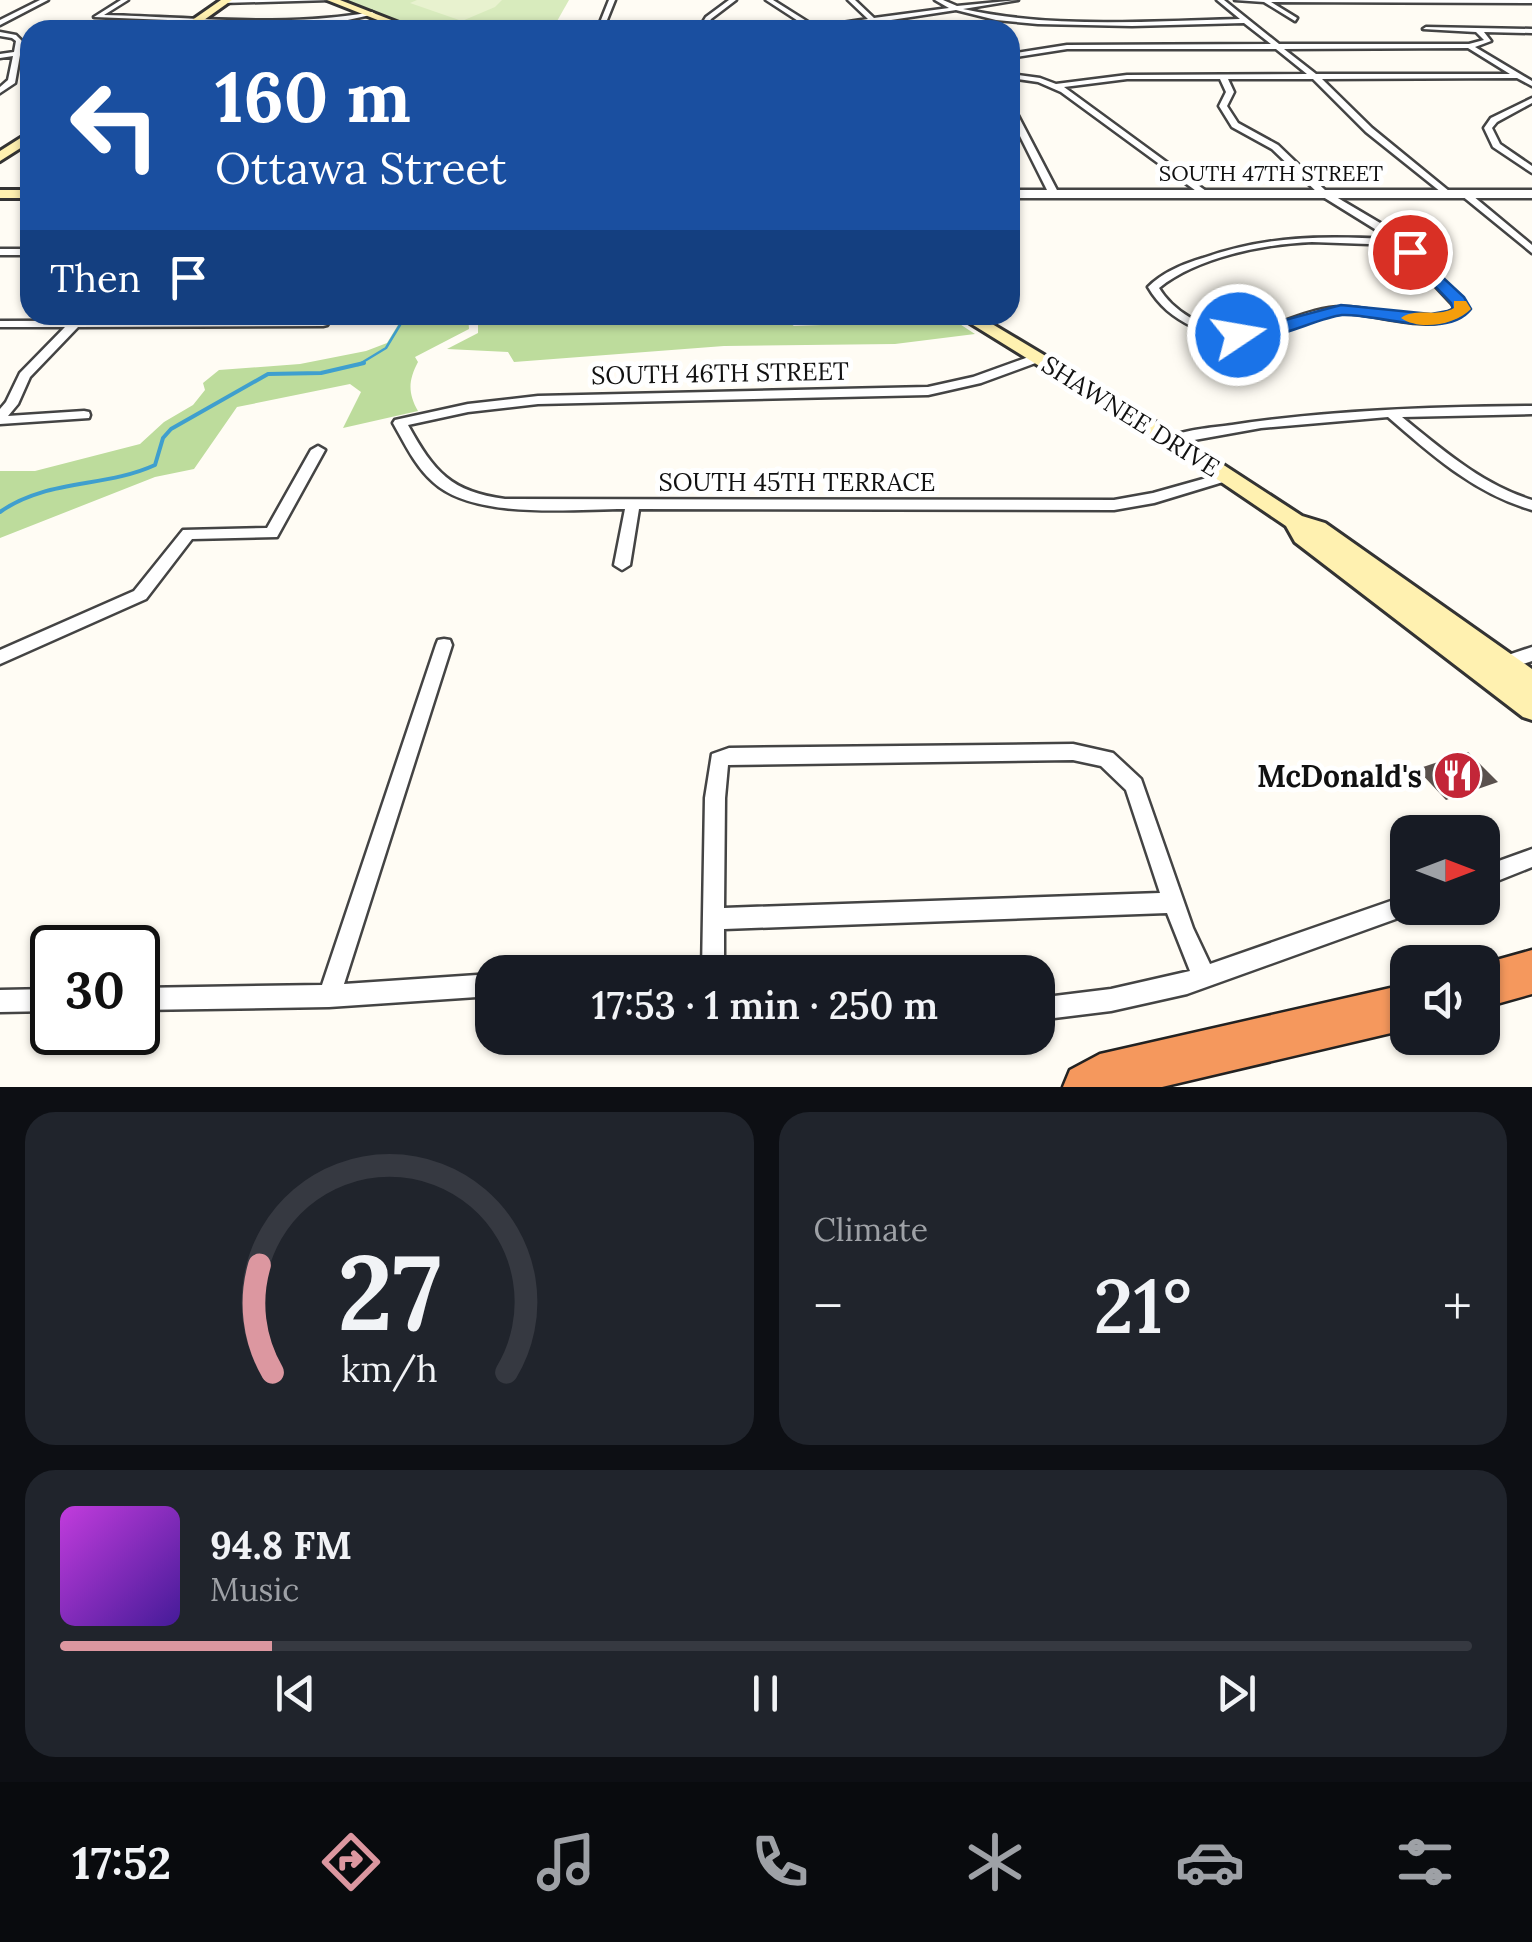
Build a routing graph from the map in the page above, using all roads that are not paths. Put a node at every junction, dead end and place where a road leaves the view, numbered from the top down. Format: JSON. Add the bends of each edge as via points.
{"nodes":[{"id":1,"x":45,"y":0,"type":"edge"},
{"id":2,"x":126,"y":0,"type":"edge"},
{"id":3,"x":329,"y":0,"type":"edge"},
{"id":4,"x":733,"y":0,"type":"edge"},
{"id":5,"x":770,"y":0,"type":"edge"},
{"id":6,"x":851,"y":0,"type":"edge"},
{"id":7,"x":938,"y":0,"type":"edge"},
{"id":8,"x":1015,"y":0,"type":"edge"},
{"id":9,"x":1220,"y":0,"type":"edge"},
{"id":10,"x":1238,"y":0,"type":"edge"},
{"id":11,"x":226,"y":1,"type":"edge"},
{"id":12,"x":1532,"y":1,"type":"edge"},
{"id":13,"x":1267,"y":2,"type":"edge"},
{"id":14,"x":949,"y":8,"type":"junction"},
{"id":15,"x":372,"y":14,"type":"junction"},
{"id":16,"x":872,"y":18,"type":"junction"},
{"id":17,"x":1295,"y":19,"type":"dead end"},
{"id":18,"x":198,"y":20,"type":"joint"},
{"id":19,"x":358,"y":20,"type":"edge"},
{"id":20,"x":387,"y":20,"type":"edge"},
{"id":21,"x":707,"y":20,"type":"edge"},
{"id":22,"x":798,"y":20,"type":"edge"},
{"id":23,"x":861,"y":20,"type":"edge"},
{"id":24,"x":999,"y":20,"type":"edge"},
{"id":25,"x":1020,"y":21,"type":"edge"},
{"id":26,"x":1246,"y":21,"type":"junction"},
{"id":27,"x":0,"y":23,"type":"edge"},
{"id":28,"x":1426,"y":29,"type":"dead end"},
{"id":29,"x":1478,"y":31,"type":"junction"},
{"id":30,"x":1532,"y":31,"type":"edge"},
{"id":31,"x":0,"y":34,"type":"edge"},
{"id":32,"x":1469,"y":46,"type":"junction"},
{"id":33,"x":1278,"y":47,"type":"junction"},
{"id":34,"x":18,"y":53,"type":"junction"},
{"id":35,"x":1020,"y":54,"type":"edge"},
{"id":36,"x":0,"y":56,"type":"edge"},
{"id":37,"x":1520,"y":76,"type":"junction"},
{"id":38,"x":1222,"y":77,"type":"junction"},
{"id":39,"x":1315,"y":77,"type":"junction"},
{"id":40,"x":1020,"y":78,"type":"edge"},
{"id":41,"x":1532,"y":84,"type":"edge"},
{"id":42,"x":1058,"y":86,"type":"junction"},
{"id":43,"x":0,"y":91,"type":"edge"},
{"id":44,"x":1532,"y":100,"type":"edge"},
{"id":45,"x":1512,"y":111,"type":"junction"},
{"id":46,"x":1532,"y":116,"type":"edge"},
{"id":47,"x":1020,"y":128,"type":"edge"},
{"id":48,"x":1532,"y":170,"type":"edge"},
{"id":49,"x":1020,"y":194,"type":"edge"},
{"id":50,"x":1054,"y":194,"type":"junction"},
{"id":51,"x":1203,"y":194,"type":"junction"},
{"id":52,"x":1323,"y":194,"type":"junction"},
{"id":53,"x":1446,"y":194,"type":"junction"},
{"id":54,"x":1464,"y":194,"type":"junction"},
{"id":55,"x":1532,"y":194,"type":"edge"},
{"id":56,"x":1399,"y":242,"type":"junction"},
{"id":57,"x":1532,"y":250,"type":"edge"},
{"id":58,"x":73,"y":325,"type":"edge"},
{"id":59,"x":983,"y":325,"type":"edge"},
{"id":60,"x":1037,"y":358,"type":"junction"},
{"id":61,"x":1532,"y":410,"type":"edge"},
{"id":62,"x":1388,"y":412,"type":"junction"},
{"id":63,"x":84,"y":416,"type":"dead end"},
{"id":64,"x":0,"y":418,"type":"edge"},
{"id":65,"x":400,"y":423,"type":"joint"},
{"id":66,"x":1172,"y":440,"type":"junction"},
{"id":67,"x":318,"y":450,"type":"dead end"},
{"id":68,"x":1228,"y":476,"type":"junction"},
{"id":69,"x":633,"y":504,"type":"junction"},
{"id":70,"x":1532,"y":505,"type":"edge"},
{"id":71,"x":622,"y":564,"type":"dead end"},
{"id":72,"x":444,"y":644,"type":"dead end"},
{"id":73,"x":1532,"y":654,"type":"edge"},
{"id":74,"x":0,"y":657,"type":"edge"},
{"id":75,"x":1496,"y":669,"type":"junction"},
{"id":76,"x":1532,"y":684,"type":"edge"},
{"id":77,"x":1532,"y":709,"type":"edge"},
{"id":78,"x":1532,"y":858,"type":"edge"},
{"id":79,"x":1500,"y":870,"type":"edge"},
{"id":80,"x":1174,"y":902,"type":"junction"},
{"id":81,"x":1390,"y":911,"type":"edge"},
{"id":82,"x":714,"y":919,"type":"junction"},
{"id":83,"x":713,"y":955,"type":"edge"},
{"id":84,"x":1532,"y":972,"type":"edge"},
{"id":85,"x":1204,"y":976,"type":"junction"},
{"id":86,"x":1500,"y":981,"type":"edge"},
{"id":87,"x":475,"y":986,"type":"edge"},
{"id":88,"x":329,"y":996,"type":"junction"},
{"id":89,"x":160,"y":999,"type":"edge"},
{"id":90,"x":30,"y":1000,"type":"edge"},
{"id":91,"x":0,"y":1001,"type":"edge"},
{"id":92,"x":1055,"y":1007,"type":"edge"},
{"id":93,"x":1390,"y":1010,"type":"edge"},
{"id":94,"x":1087,"y":1087,"type":"edge"}],
"edges":[{"from":1,"to":27,"type":"street"},
{"from":2,"to":18,"type":"street","via":[[98,19]]},
{"from":3,"to":11,"type":"street"},
{"from":3,"to":15,"type":"main road"},
{"from":4,"to":21,"type":"street"},
{"from":5,"to":22,"type":"street"},
{"from":6,"to":16,"type":"street"},
{"from":7,"to":14,"type":"street"},
{"from":8,"to":14,"type":"street"},
{"from":9,"to":26,"type":"street"},
{"from":10,"to":13,"type":"street"},
{"from":11,"to":18,"type":"main road"},
{"from":12,"to":13,"type":"street"},
{"from":13,"to":17,"type":"street"},
{"from":14,"to":16,"type":"street"},
{"from":14,"to":24,"type":"street"},
{"from":15,"to":19,"type":"street"},
{"from":15,"to":20,"type":"main road"},
{"from":16,"to":23,"type":"street"},
{"from":25,"to":26,"type":"street"},
{"from":26,"to":33,"type":"street"},
{"from":28,"to":29,"type":"street"},
{"from":29,"to":30,"type":"street"},
{"from":29,"to":32,"type":"street","via":[[1488,41]]},
{"from":31,"to":34,"type":"street","via":[[18,38]]},
{"from":32,"to":33,"type":"street"},
{"from":32,"to":37,"type":"street"},
{"from":33,"to":35,"type":"street","via":[[1067,47]]},
{"from":33,"to":39,"type":"street"},
{"from":34,"to":36,"type":"street"},
{"from":34,"to":43,"type":"street","via":[[12,81]]},
{"from":37,"to":39,"type":"street"},
{"from":37,"to":41,"type":"street"},
{"from":38,"to":39,"type":"street"},
{"from":38,"to":42,"type":"street","via":[[1105,78]]},
{"from":38,"to":52,"type":"street","via":[[1230,92],[1223,106],[1227,117],[1275,147]]},
{"from":39,"to":53,"type":"street"},
{"from":40,"to":42,"type":"street"},
{"from":42,"to":51,"type":"street"},
{"from":44,"to":45,"type":"street"},
{"from":45,"to":46,"type":"street"},
{"from":45,"to":48,"type":"street","via":[[1494,120],[1489,136]]},
{"from":47,"to":50,"type":"street"},
{"from":49,"to":50,"type":"street","name":"SOUTH 47TH STREET"},
{"from":50,"to":51,"type":"street","name":"SOUTH 47TH STREET"},
{"from":51,"to":52,"type":"street","name":"SOUTH 47TH STREET"},
{"from":52,"to":53,"type":"street","name":"SOUTH 47TH STREET"},
{"from":52,"to":56,"type":"street"},
{"from":53,"to":54,"type":"street","name":"SOUTH 47TH STREET"},
{"from":54,"to":55,"type":"street","name":"SOUTH 47TH STREET"},
{"from":54,"to":57,"type":"street"},
{"from":56,"to":56,"type":"street","via":[[1282,241],[1169,274],[1153,287],[1167,307],[1212,331],[1255,334],[1341,310],[1431,320],[1463,309]]},
{"from":58,"to":64,"type":"street","via":[[24,376]]},
{"from":59,"to":60,"type":"main road","name":"SHAWNEE DRIVE"},
{"from":60,"to":65,"type":"street","name":"SOUTH 46TH STREET","via":[[928,391],[538,400]]},
{"from":60,"to":66,"type":"main road","name":"SHAWNEE DRIVE"},
{"from":61,"to":62,"type":"street"},
{"from":62,"to":66,"type":"street"},
{"from":62,"to":70,"type":"street","via":[[1473,481]]},
{"from":63,"to":64,"type":"street"},
{"from":65,"to":69,"type":"street","name":"SOUTH 45TH TERRACE","via":[[424,468],[470,499]]},
{"from":66,"to":68,"type":"main road","name":"SHAWNEE DRIVE"},
{"from":67,"to":74,"type":"street","via":[[272,534],[188,534],[140,595]]},
{"from":68,"to":69,"type":"street","name":"SOUTH 45TH TERRACE","via":[[1114,505]]},
{"from":68,"to":75,"type":"main road","name":"SHAWNEE DRIVE","via":[[1294,521],[1303,538],[1372,578]]},
{"from":69,"to":71,"type":"street"},
{"from":72,"to":88,"type":"street"},
{"from":73,"to":75,"type":"street"},
{"from":75,"to":76,"type":"main road","name":"SHAWNEE DRIVE"},
{"from":75,"to":77,"type":"main road","name":"SHAWNEE DRIVE"},
{"from":78,"to":79,"type":"street"},
{"from":80,"to":82,"type":"street"},
{"from":80,"to":82,"type":"street","via":[[1134,785],[1106,759],[1073,752],[730,756],[716,768]]},
{"from":80,"to":85,"type":"street"},
{"from":81,"to":85,"type":"street"},
{"from":82,"to":83,"type":"street"},
{"from":84,"to":86,"type":"highway"},
{"from":85,"to":92,"type":"street"},
{"from":87,"to":88,"type":"street"},
{"from":88,"to":89,"type":"street"},
{"from":90,"to":91,"type":"street"},
{"from":93,"to":94,"type":"highway","via":[[1100,1078]]}]}
